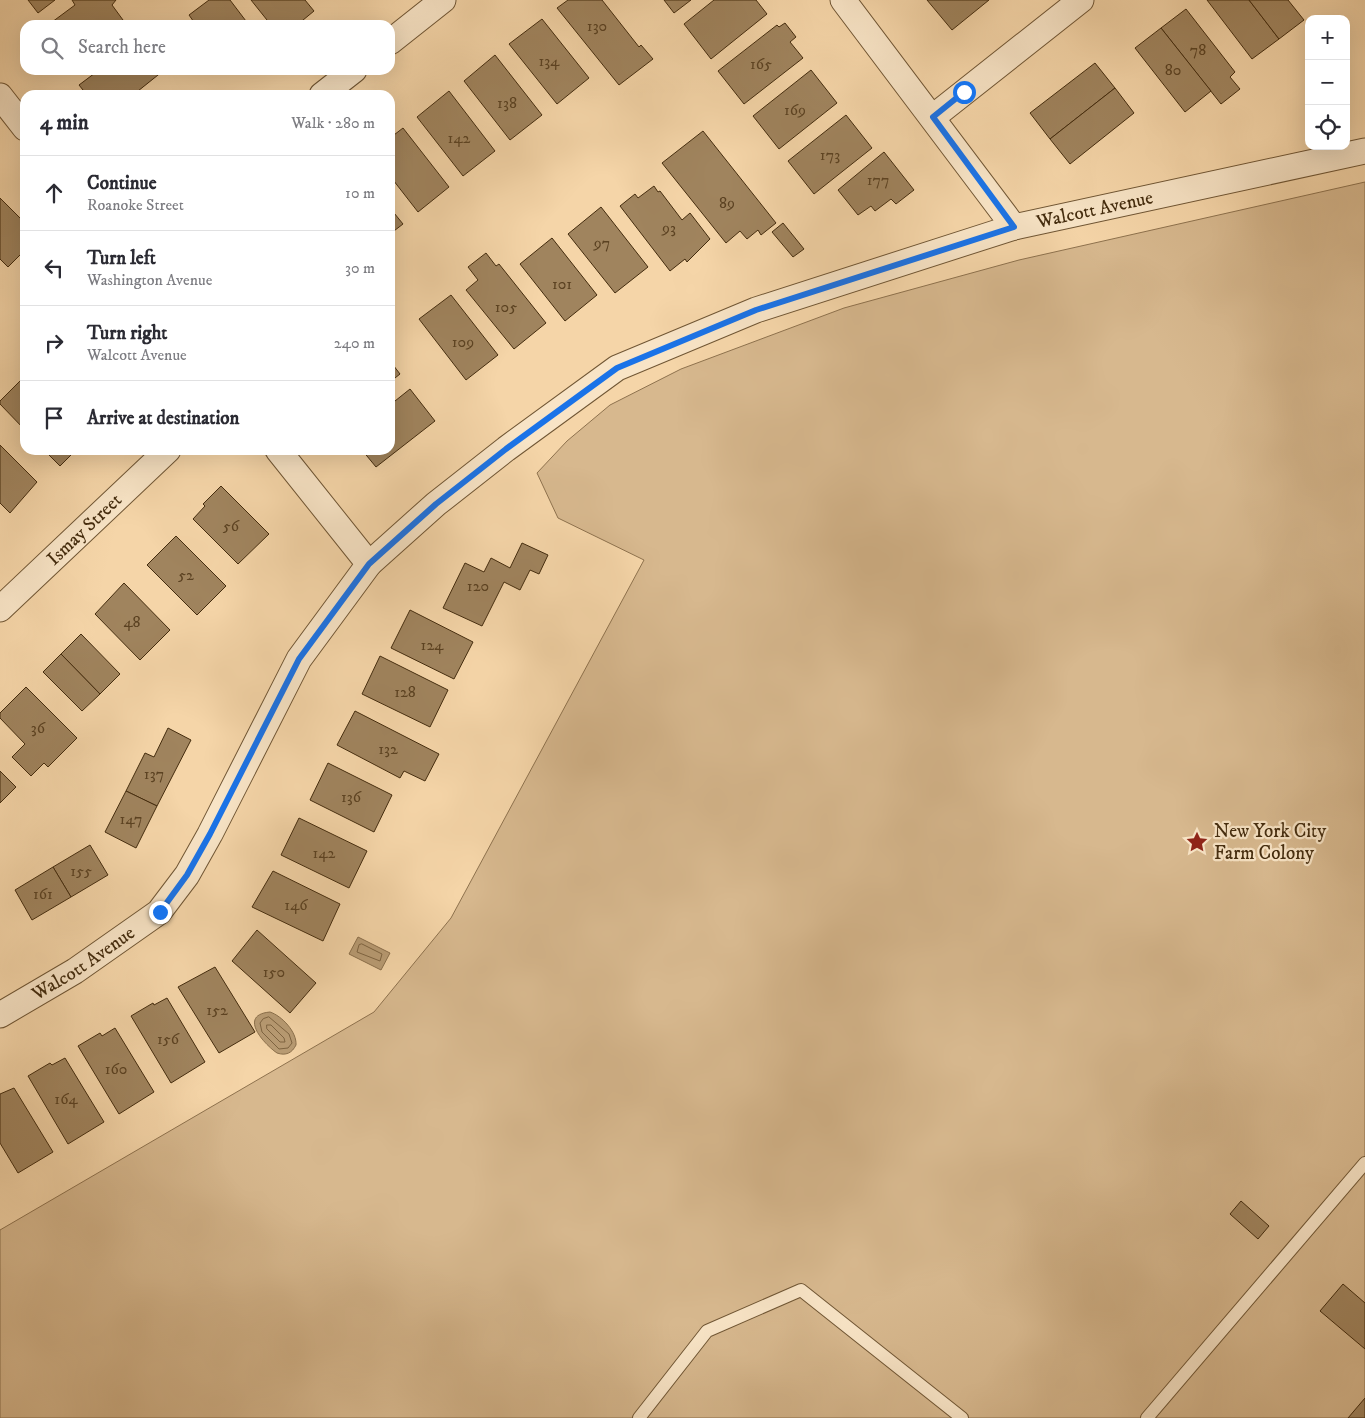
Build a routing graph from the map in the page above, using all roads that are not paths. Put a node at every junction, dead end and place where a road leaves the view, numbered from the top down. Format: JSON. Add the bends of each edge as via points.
{"nodes":[{"id":1,"x":443,"y":0,"type":"edge"},
{"id":2,"x":843,"y":0,"type":"edge"},
{"id":3,"x":1081,"y":0,"type":"edge"},
{"id":4,"x":395,"y":38,"type":"edge"},
{"id":5,"x":348,"y":75,"type":"edge"},
{"id":6,"x":328,"y":90,"type":"edge"},
{"id":7,"x":0,"y":96,"type":"edge"},
{"id":8,"x":933,"y":117,"type":"junction"},
{"id":9,"x":20,"y":122,"type":"edge"},
{"id":10,"x":1365,"y":151,"type":"edge"},
{"id":11,"x":1014,"y":227,"type":"junction"},
{"id":12,"x":163,"y":455,"type":"edge"},
{"id":13,"x":282,"y":455,"type":"edge"},
{"id":14,"x":369,"y":564,"type":"junction"},
{"id":15,"x":0,"y":609,"type":"edge"},
{"id":16,"x":0,"y":1014,"type":"edge"},
{"id":17,"x":1365,"y":1164,"type":"edge"},
{"id":18,"x":639,"y":1418,"type":"edge"},
{"id":19,"x":962,"y":1418,"type":"edge"},
{"id":20,"x":1147,"y":1418,"type":"edge"}],
"edges":[{"from":1,"to":4,"type":"street"},
{"from":2,"to":8,"type":"street"},
{"from":3,"to":8,"type":"street"},
{"from":5,"to":6,"type":"street"},
{"from":7,"to":9,"type":"street"},
{"from":8,"to":11,"type":"street"},
{"from":10,"to":11,"type":"street","name":"Walcott Avenue"},
{"from":11,"to":14,"type":"street","name":"Walcott Avenue","via":[[756,310],[617,368],[506,449]]},
{"from":12,"to":15,"type":"street","name":"Ismay Street"},
{"from":13,"to":14,"type":"street"},
{"from":14,"to":16,"type":"street","name":"Walcott Avenue","via":[[299,659],[210,834],[187,875],[160,912],[75,971]]},
{"from":17,"to":20,"type":"lane"},
{"from":18,"to":19,"type":"lane","via":[[707,1330],[801,1290]]}]}
